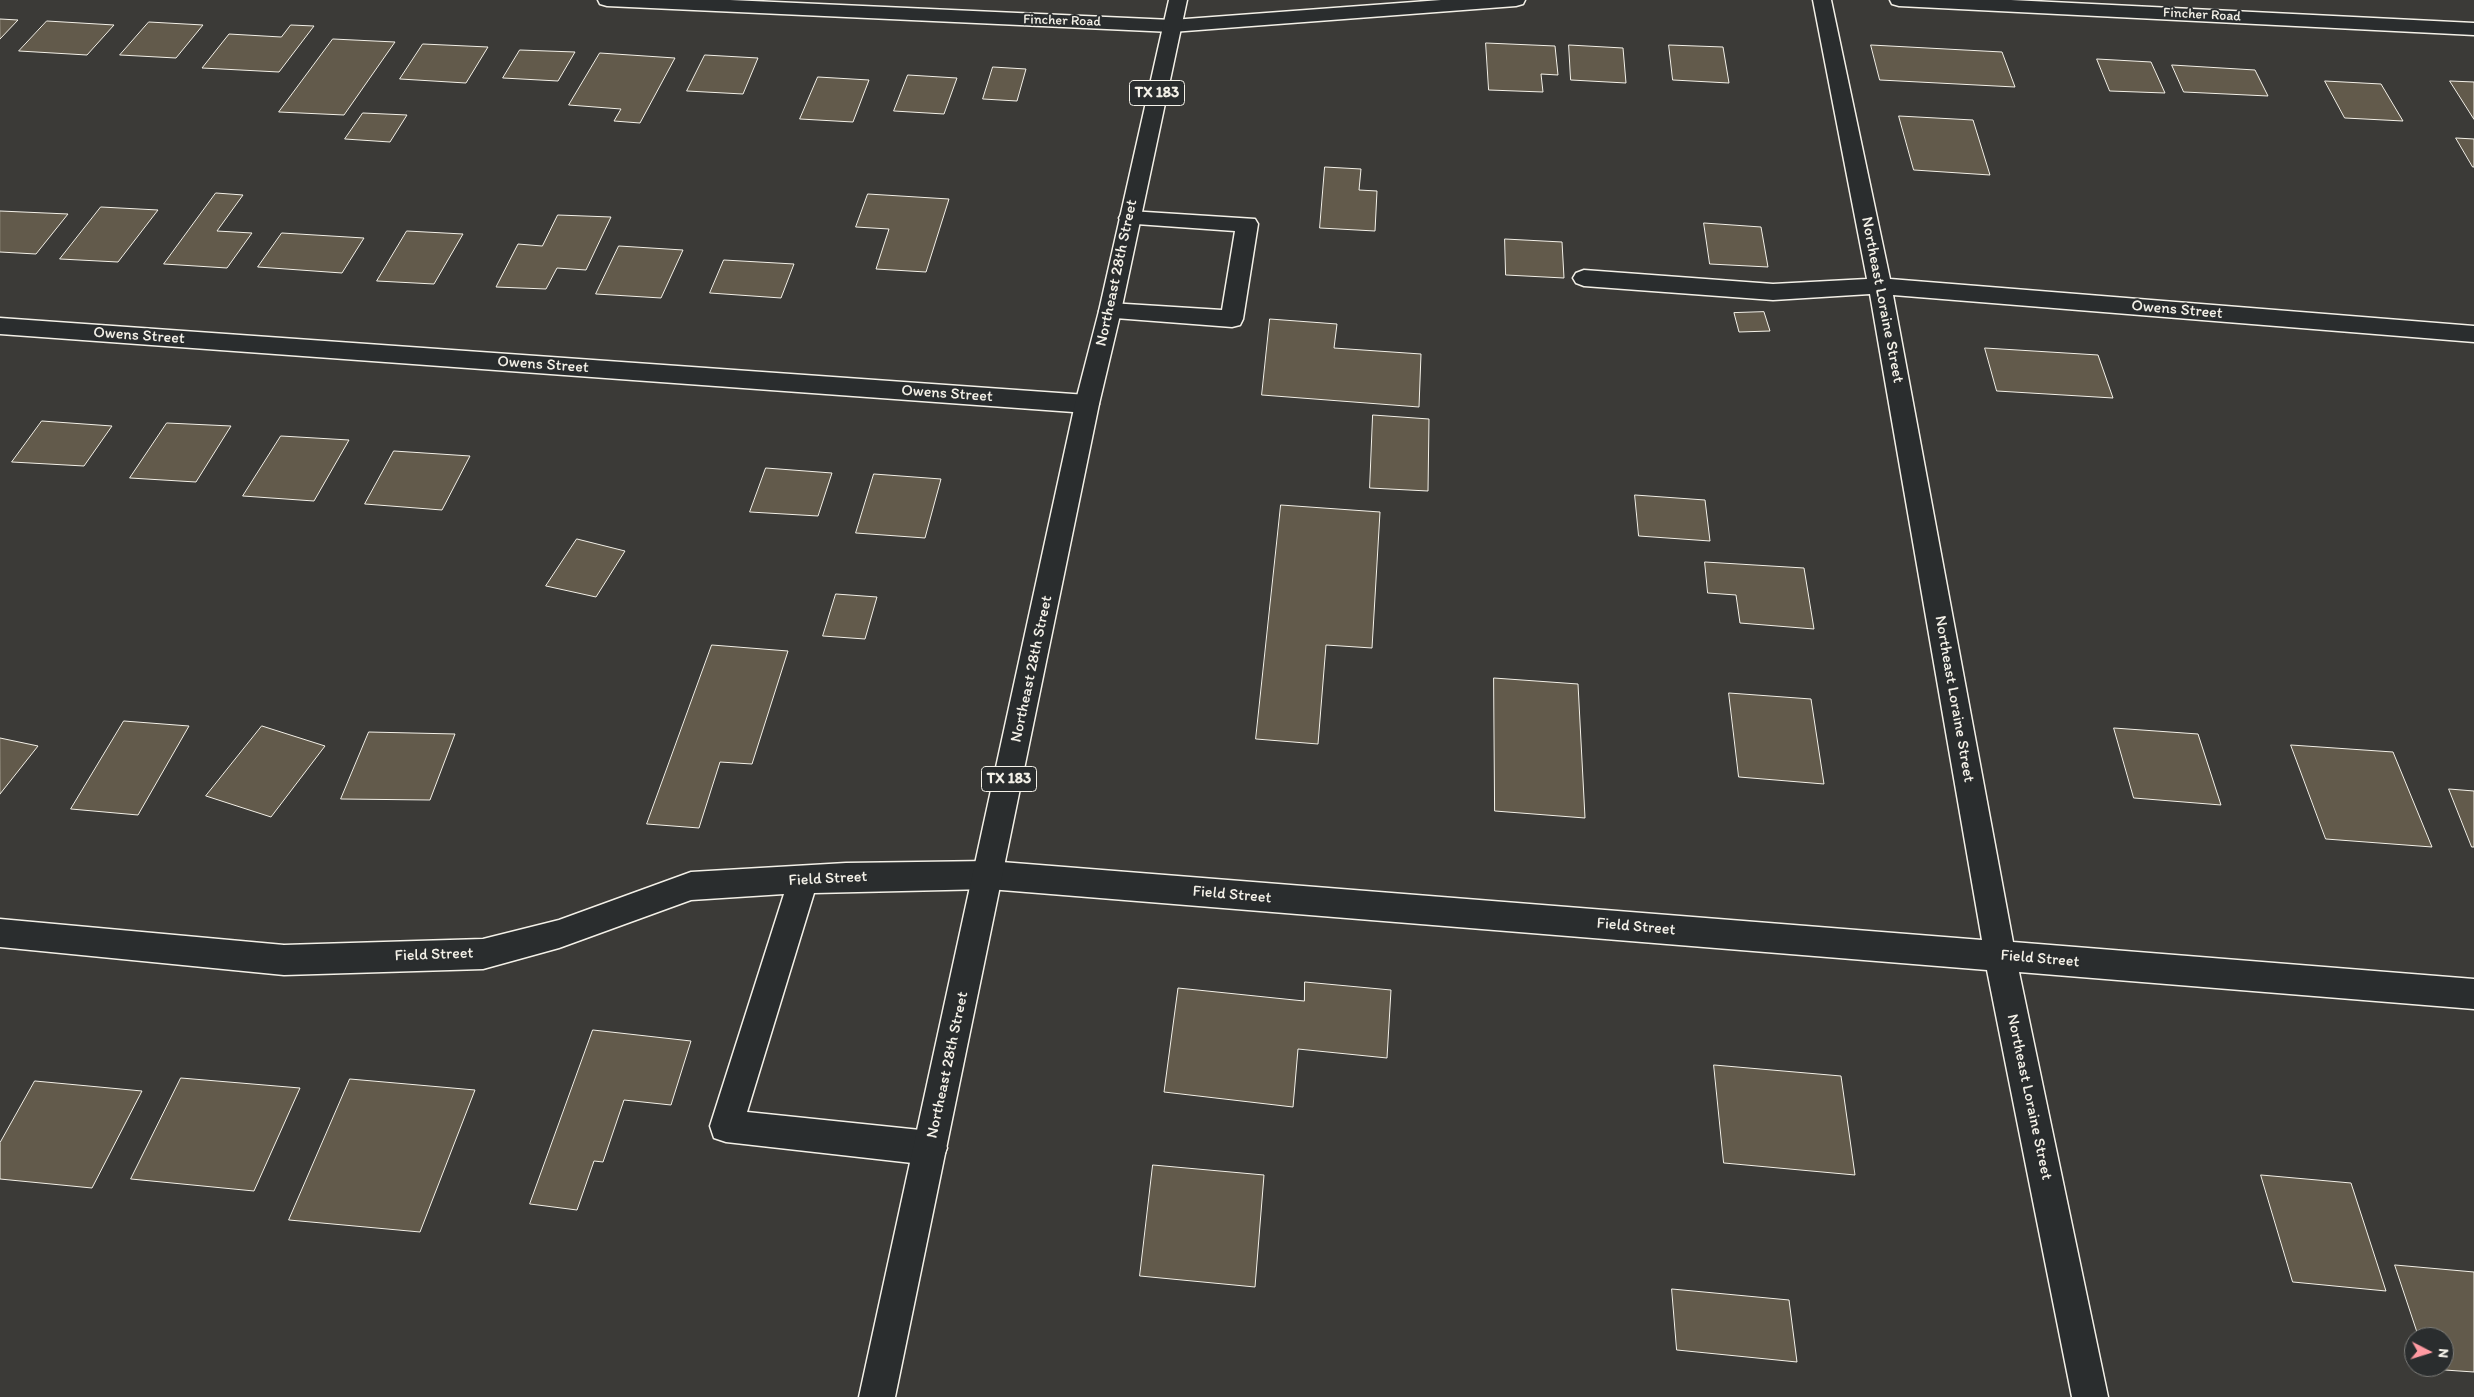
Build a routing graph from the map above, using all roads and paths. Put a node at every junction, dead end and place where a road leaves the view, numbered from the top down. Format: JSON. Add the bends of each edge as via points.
{"nodes":[{"id":1,"x":607,"y":0,"type":"edge"},
{"id":2,"x":1178,"y":0,"type":"edge"},
{"id":3,"x":1516,"y":0,"type":"edge"},
{"id":4,"x":1822,"y":0,"type":"edge"},
{"id":5,"x":1899,"y":0,"type":"edge"},
{"id":6,"x":1409,"y":5,"type":"edge"},
{"id":7,"x":871,"y":6,"type":"edge"},
{"id":8,"x":1172,"y":26,"type":"junction"},
{"id":9,"x":2474,"y":29,"type":"edge"},
{"id":10,"x":1130,"y":218,"type":"junction"},
{"id":11,"x":1584,"y":278,"type":"dead end"},
{"id":12,"x":1880,"y":286,"type":"junction"},
{"id":13,"x":1110,"y":311,"type":"junction"},
{"id":14,"x":0,"y":326,"type":"edge"},
{"id":15,"x":2474,"y":334,"type":"edge"},
{"id":16,"x":1087,"y":404,"type":"junction"},
{"id":17,"x":989,"y":875,"type":"junction"},
{"id":18,"x":803,"y":880,"type":"junction"},
{"id":19,"x":0,"y":934,"type":"edge"},
{"id":20,"x":2000,"y":956,"type":"junction"},
{"id":21,"x":2474,"y":994,"type":"edge"},
{"id":22,"x":930,"y":1148,"type":"junction"},
{"id":23,"x":877,"y":1397,"type":"edge"},
{"id":24,"x":2090,"y":1397,"type":"edge"}],
"edges":[{"from":1,"to":7,"type":"street","name":"Fincher Road"},
{"from":2,"to":8,"type":"street","name":"Northeast 28th Street","number":"TX 183"},
{"from":3,"to":6,"type":"street","name":"Fincher Road"},
{"from":4,"to":12,"type":"street","name":"Northeast Loraine Street"},
{"from":5,"to":9,"type":"street","name":"Fincher Road"},
{"from":6,"to":8,"type":"street","name":"Fincher Road"},
{"from":7,"to":8,"type":"street","name":"Fincher Road"},
{"from":8,"to":10,"type":"street","name":"Northeast 28th Street","number":"TX 183"},
{"from":10,"to":13,"type":"street","name":"Northeast 28th Street","number":"TX 183"},
{"from":10,"to":13,"type":"street","via":[[1246,224],[1232,319]]},
{"from":11,"to":12,"type":"street","name":"Owens Street","via":[[1773,292]]},
{"from":12,"to":15,"type":"street","name":"Owens Street"},
{"from":12,"to":20,"type":"street","name":"Northeast Loraine Street"},
{"from":13,"to":16,"type":"street","name":"Northeast 28th Street","number":"TX 183"},
{"from":14,"to":16,"type":"street","name":"Owens Street"},
{"from":16,"to":17,"type":"street","name":"Northeast 28th Street","number":"TX 183"},
{"from":17,"to":18,"type":"street","name":"Field Street"},
{"from":17,"to":20,"type":"street","name":"Field Street"},
{"from":17,"to":22,"type":"street","name":"Northeast 28th Street","number":"TX 183"},
{"from":18,"to":19,"type":"street","name":"Field Street","via":[[691,886],[559,934],[483,954],[284,960]]},
{"from":18,"to":22,"type":"street","via":[[726,1126]]},
{"from":20,"to":21,"type":"street","name":"Field Street"},
{"from":20,"to":24,"type":"street","name":"Northeast Loraine Street"},
{"from":22,"to":23,"type":"street","name":"Northeast 28th Street","number":"TX 183"}]}
